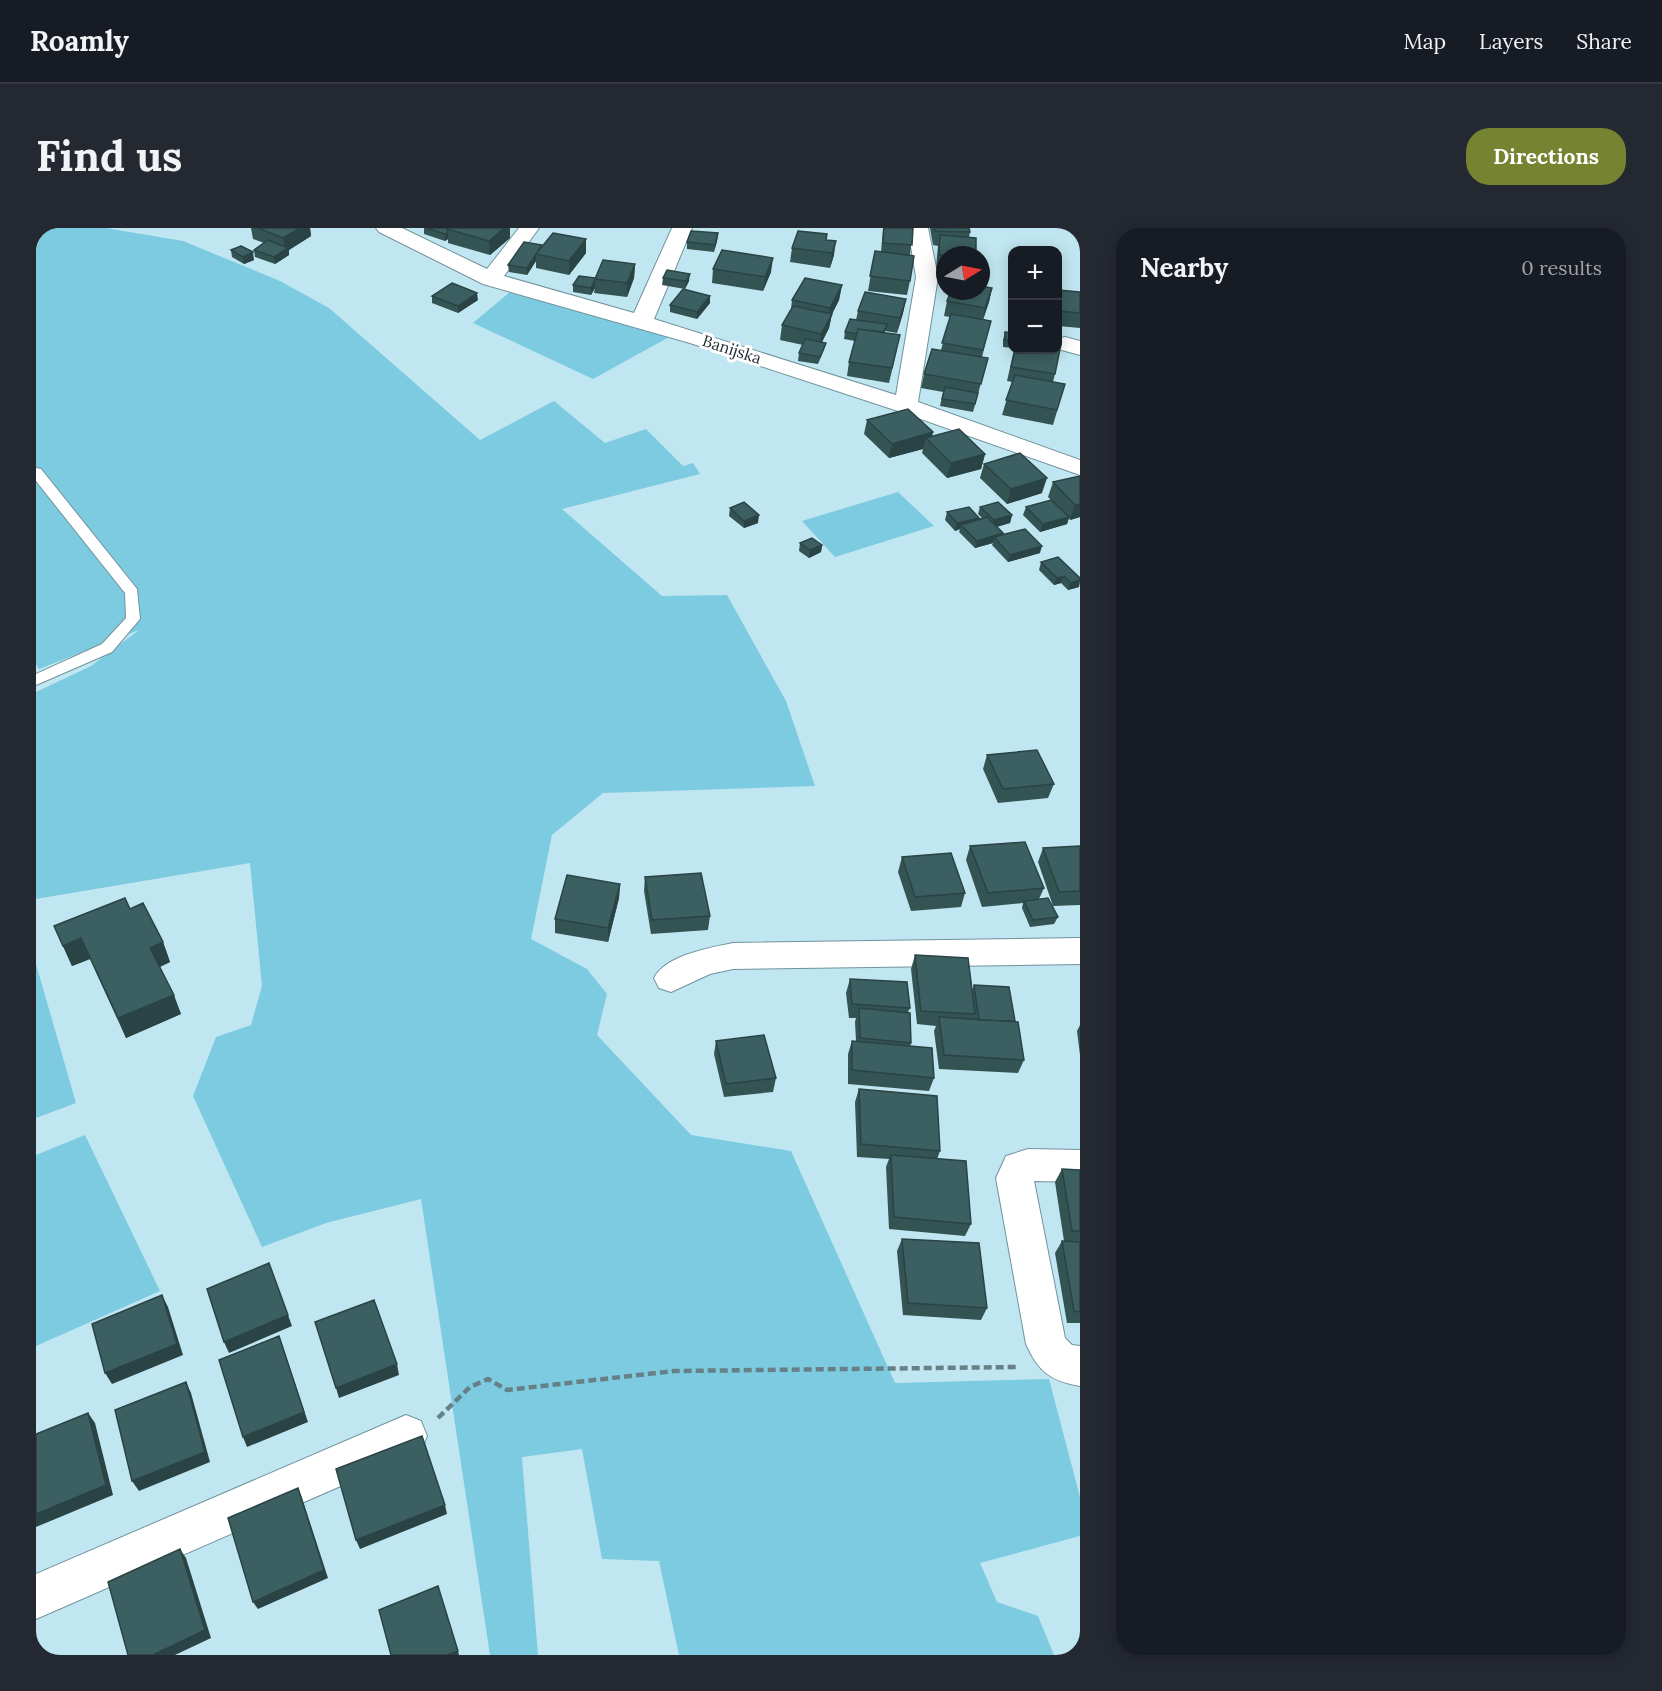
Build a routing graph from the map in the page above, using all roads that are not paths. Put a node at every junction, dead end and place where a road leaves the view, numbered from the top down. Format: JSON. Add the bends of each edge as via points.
{"nodes":[{"id":1,"x":386,"y":228,"type":"edge"},
{"id":2,"x":529,"y":228,"type":"edge"},
{"id":3,"x":682,"y":228,"type":"edge"},
{"id":4,"x":918,"y":228,"type":"edge"},
{"id":5,"x":491,"y":279,"type":"junction"},
{"id":6,"x":642,"y":321,"type":"junction"},
{"id":7,"x":906,"y":406,"type":"junction"},
{"id":8,"x":1080,"y":468,"type":"edge"},
{"id":9,"x":36,"y":471,"type":"edge"},
{"id":10,"x":36,"y":680,"type":"edge"},
{"id":11,"x":1080,"y":951,"type":"edge"},
{"id":12,"x":670,"y":978,"type":"dead end"},
{"id":13,"x":1080,"y":1166,"type":"edge"},
{"id":14,"x":1066,"y":1361,"type":"edge"},
{"id":15,"x":406,"y":1436,"type":"road end"},
{"id":16,"x":36,"y":1597,"type":"edge"}],
"edges":[{"from":1,"to":5,"type":"street","name":"Banijska"},
{"from":2,"to":5,"type":"street"},
{"from":3,"to":6,"type":"street"},
{"from":4,"to":7,"type":"street","via":[[927,277]]},
{"from":5,"to":6,"type":"street","name":"Banijska"},
{"from":6,"to":7,"type":"street","name":"Banijska"},
{"from":7,"to":8,"type":"street","name":"Banijska"},
{"from":9,"to":10,"type":"lane","via":[[132,592],[133,619],[107,648]]},
{"from":11,"to":12,"type":"street","via":[[733,956],[703,962]]},
{"from":13,"to":14,"type":"street","via":[[1028,1165],[1019,1168],[1015,1178],[1046,1344]]},
{"from":15,"to":16,"type":"street"}]}
